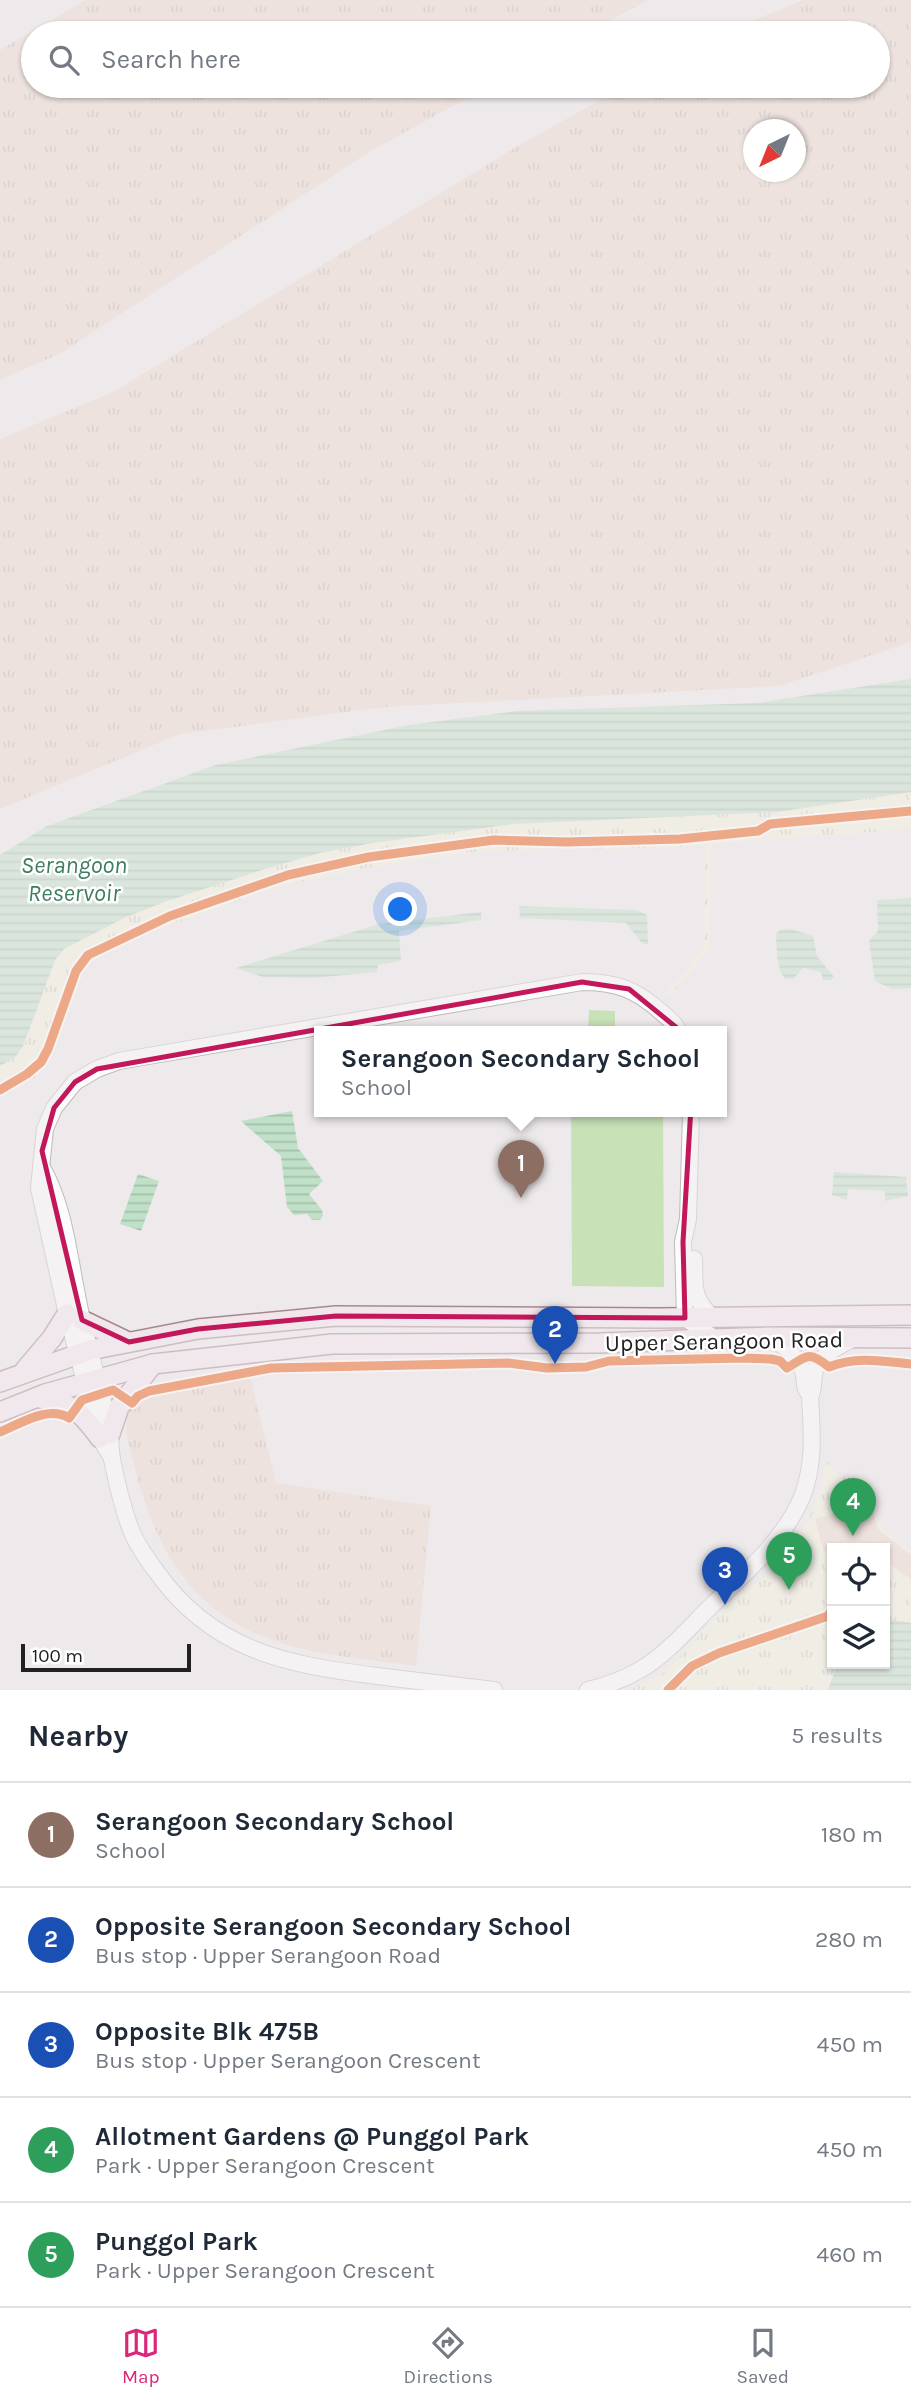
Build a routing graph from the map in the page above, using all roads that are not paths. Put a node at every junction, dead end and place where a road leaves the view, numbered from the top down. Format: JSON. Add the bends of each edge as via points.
{"nodes":[{"id":1,"x":324,"y":1026,"type":"edge"},
{"id":2,"x":674,"y":1026,"type":"edge"},
{"id":3,"x":314,"y":1028,"type":"edge"},
{"id":4,"x":691,"y":1117,"type":"edge"},
{"id":5,"x":688,"y":1219,"type":"junction"},
{"id":6,"x":911,"y":1315,"type":"edge"},
{"id":7,"x":74,"y":1317,"type":"junction"},
{"id":8,"x":685,"y":1318,"type":"junction"},
{"id":9,"x":713,"y":1318,"type":"junction"},
{"id":10,"x":769,"y":1337,"type":"junction"},
{"id":11,"x":911,"y":1338,"type":"edge"},
{"id":12,"x":853,"y":1339,"type":"junction"},
{"id":13,"x":718,"y":1340,"type":"junction"},
{"id":14,"x":129,"y":1342,"type":"junction"},
{"id":15,"x":84,"y":1351,"type":"junction"},
{"id":16,"x":153,"y":1364,"type":"junction"},
{"id":17,"x":22,"y":1374,"type":"junction"},
{"id":18,"x":92,"y":1381,"type":"junction"},
{"id":19,"x":0,"y":1382,"type":"edge"},
{"id":20,"x":810,"y":1397,"type":"junction"},
{"id":21,"x":36,"y":1398,"type":"junction"},
{"id":22,"x":0,"y":1412,"type":"edge"},
{"id":23,"x":105,"y":1436,"type":"junction"},
{"id":24,"x":494,"y":1690,"type":"edge"},
{"id":25,"x":588,"y":1690,"type":"edge"}],
"edges":[{"from":1,"to":2,"type":"street","via":[[582,982],[608,984],[642,995]]},
{"from":3,"to":7,"type":"street","via":[[119,1061],[75,1082],[54,1108],[45,1129],[41,1166],[53,1186]]},
{"from":4,"to":5,"type":"street"},
{"from":5,"to":8,"type":"street","via":[[683,1242]]},
{"from":5,"to":9,"type":"street","via":[[695,1293]]},
{"from":6,"to":9,"type":"main road","name":"Upper Serangoon Road"},
{"from":7,"to":14,"type":"main road"},
{"from":7,"to":15,"type":"street"},
{"from":7,"to":17,"type":"main road"},
{"from":8,"to":9,"type":"main road","name":"Upper Serangoon Road"},
{"from":8,"to":13,"type":"street"},
{"from":8,"to":14,"type":"main road","name":"Upper Serangoon Road","via":[[335,1316],[198,1329]]},
{"from":10,"to":12,"type":"main road","name":"Upper Serangoon Road"},
{"from":10,"to":13,"type":"main road","name":"Upper Serangoon Road"},
{"from":10,"to":20,"type":"street","via":[[798,1361]]},
{"from":11,"to":12,"type":"main road","name":"Upper Serangoon Road"},
{"from":12,"to":20,"type":"street","via":[[821,1361]]},
{"from":13,"to":16,"type":"main road","name":"Upper Serangoon Road","via":[[332,1344]]},
{"from":14,"to":15,"type":"main road","name":"Upper Serangoon Road"},
{"from":15,"to":17,"type":"main road","name":"Upper Serangoon Road"},
{"from":15,"to":18,"type":"street"},
{"from":16,"to":18,"type":"main road","name":"Upper Serangoon Road"},
{"from":16,"to":23,"type":"main road","via":[[119,1407]]},
{"from":17,"to":19,"type":"main road","name":"Upper Serangoon Road"},
{"from":18,"to":21,"type":"main road","name":"Upper Serangoon Road"},
{"from":18,"to":23,"type":"street"},
{"from":20,"to":25,"type":"street","via":[[812,1457],[792,1520],[772,1546],[651,1661],[639,1671]]},
{"from":21,"to":22,"type":"main road","name":"Upper Serangoon Road"},
{"from":21,"to":23,"type":"main road","via":[[69,1405]]},
{"from":23,"to":24,"type":"street","via":[[131,1530],[148,1560],[185,1606],[235,1642],[298,1664]]}]}
